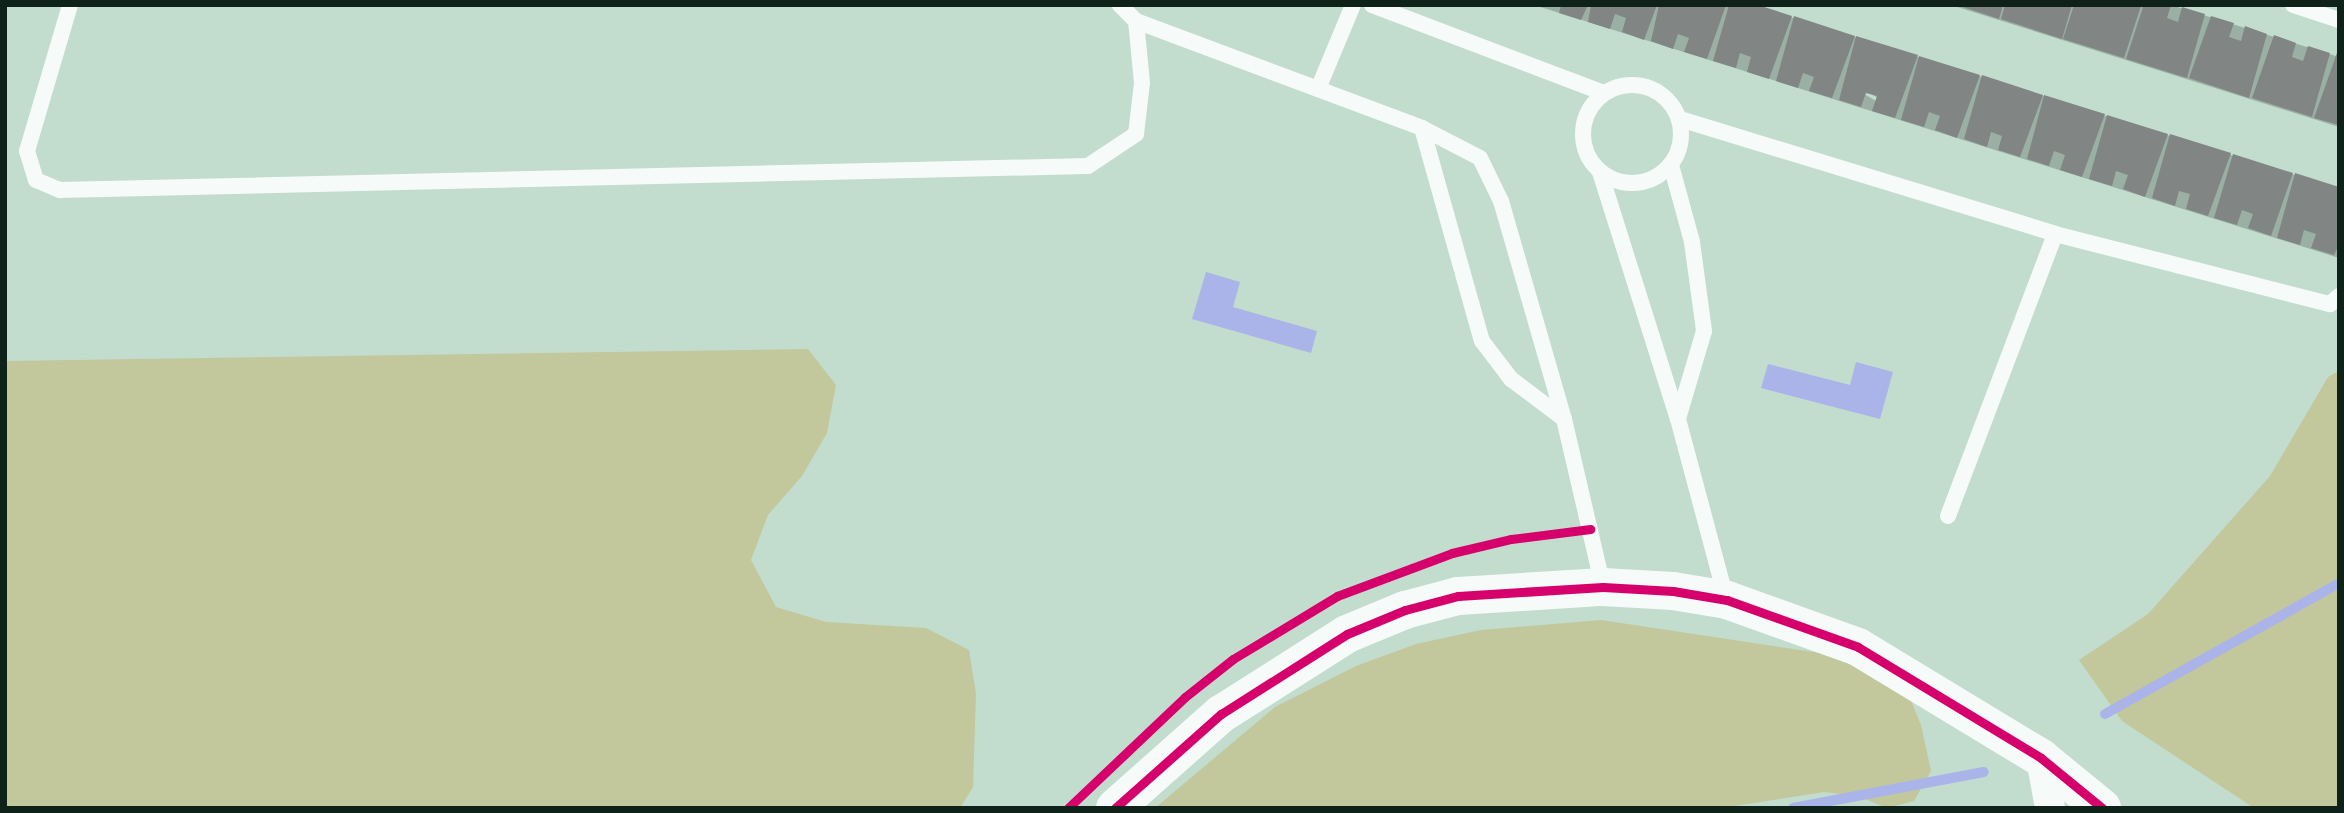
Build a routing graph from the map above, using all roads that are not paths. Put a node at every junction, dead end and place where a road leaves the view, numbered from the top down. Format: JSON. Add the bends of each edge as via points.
{"nodes":[{"id":1,"x":70,"y":5,"type":"edge"},
{"id":2,"x":1119,"y":5,"type":"edge"},
{"id":3,"x":1353,"y":5,"type":"edge"},
{"id":4,"x":1372,"y":5,"type":"edge"},
{"id":5,"x":2293,"y":5,"type":"edge"},
{"id":6,"x":2339,"y":20,"type":"edge"},
{"id":7,"x":1136,"y":21,"type":"junction"},
{"id":8,"x":1318,"y":89,"type":"junction"},
{"id":9,"x":1604,"y":93,"type":"junction"},
{"id":10,"x":1680,"y":119,"type":"junction"},
{"id":11,"x":1422,"y":128,"type":"junction"},
{"id":12,"x":1671,"y":165,"type":"junction"},
{"id":13,"x":1600,"y":172,"type":"junction"},
{"id":14,"x":2055,"y":234,"type":"junction"},
{"id":15,"x":2339,"y":296,"type":"edge"},
{"id":16,"x":1564,"y":419,"type":"junction"},
{"id":17,"x":1678,"y":419,"type":"junction"},
{"id":18,"x":1948,"y":516,"type":"dead end"},
{"id":19,"x":1603,"y":587,"type":"junction"},
{"id":20,"x":1727,"y":600,"type":"junction"},
{"id":21,"x":2041,"y":758,"type":"junction"},
{"id":22,"x":1115,"y":808,"type":"edge"},
{"id":23,"x":2050,"y":808,"type":"edge"},
{"id":24,"x":2102,"y":808,"type":"edge"}],
"edges":[{"from":1,"to":7,"type":"lane","via":[[27,152],[36,180],[60,190],[1088,166],[1136,134],[1142,83]]},
{"from":2,"to":7,"type":"lane"},
{"from":3,"to":8,"type":"lane"},
{"from":4,"to":9,"type":"lane"},
{"from":5,"to":6,"type":"lane"},
{"from":7,"to":8,"type":"lane"},
{"from":8,"to":11,"type":"lane"},
{"from":9,"to":10,"type":"lane","via":[[1618,86],[1647,87],[1672,104]]},
{"from":9,"to":13,"type":"lane","via":[[1586,116],[1583,131],[1584,146]]},
{"from":10,"to":12,"type":"lane","via":[[1679,151]]},
{"from":10,"to":14,"type":"lane"},
{"from":11,"to":16,"type":"lane","via":[[1482,341],[1511,379]]},
{"from":11,"to":16,"type":"lane","via":[[1480,158],[1502,201]]},
{"from":12,"to":13,"type":"lane","via":[[1644,182],[1628,184]]},
{"from":12,"to":17,"type":"lane","via":[[1692,242],[1704,331]]},
{"from":13,"to":17,"type":"lane"},
{"from":14,"to":15,"type":"lane","via":[[2330,304]]},
{"from":14,"to":18,"type":"lane"},
{"from":16,"to":19,"type":"lane"},
{"from":17,"to":20,"type":"lane"},
{"from":19,"to":20,"type":"street","via":[[1674,590]]},
{"from":19,"to":22,"type":"street","via":[[1458,596],[1405,610],[1348,634],[1221,714]]},
{"from":20,"to":21,"type":"street","via":[[1858,647]]},
{"from":21,"to":23,"type":"street"},
{"from":21,"to":24,"type":"street"}]}
